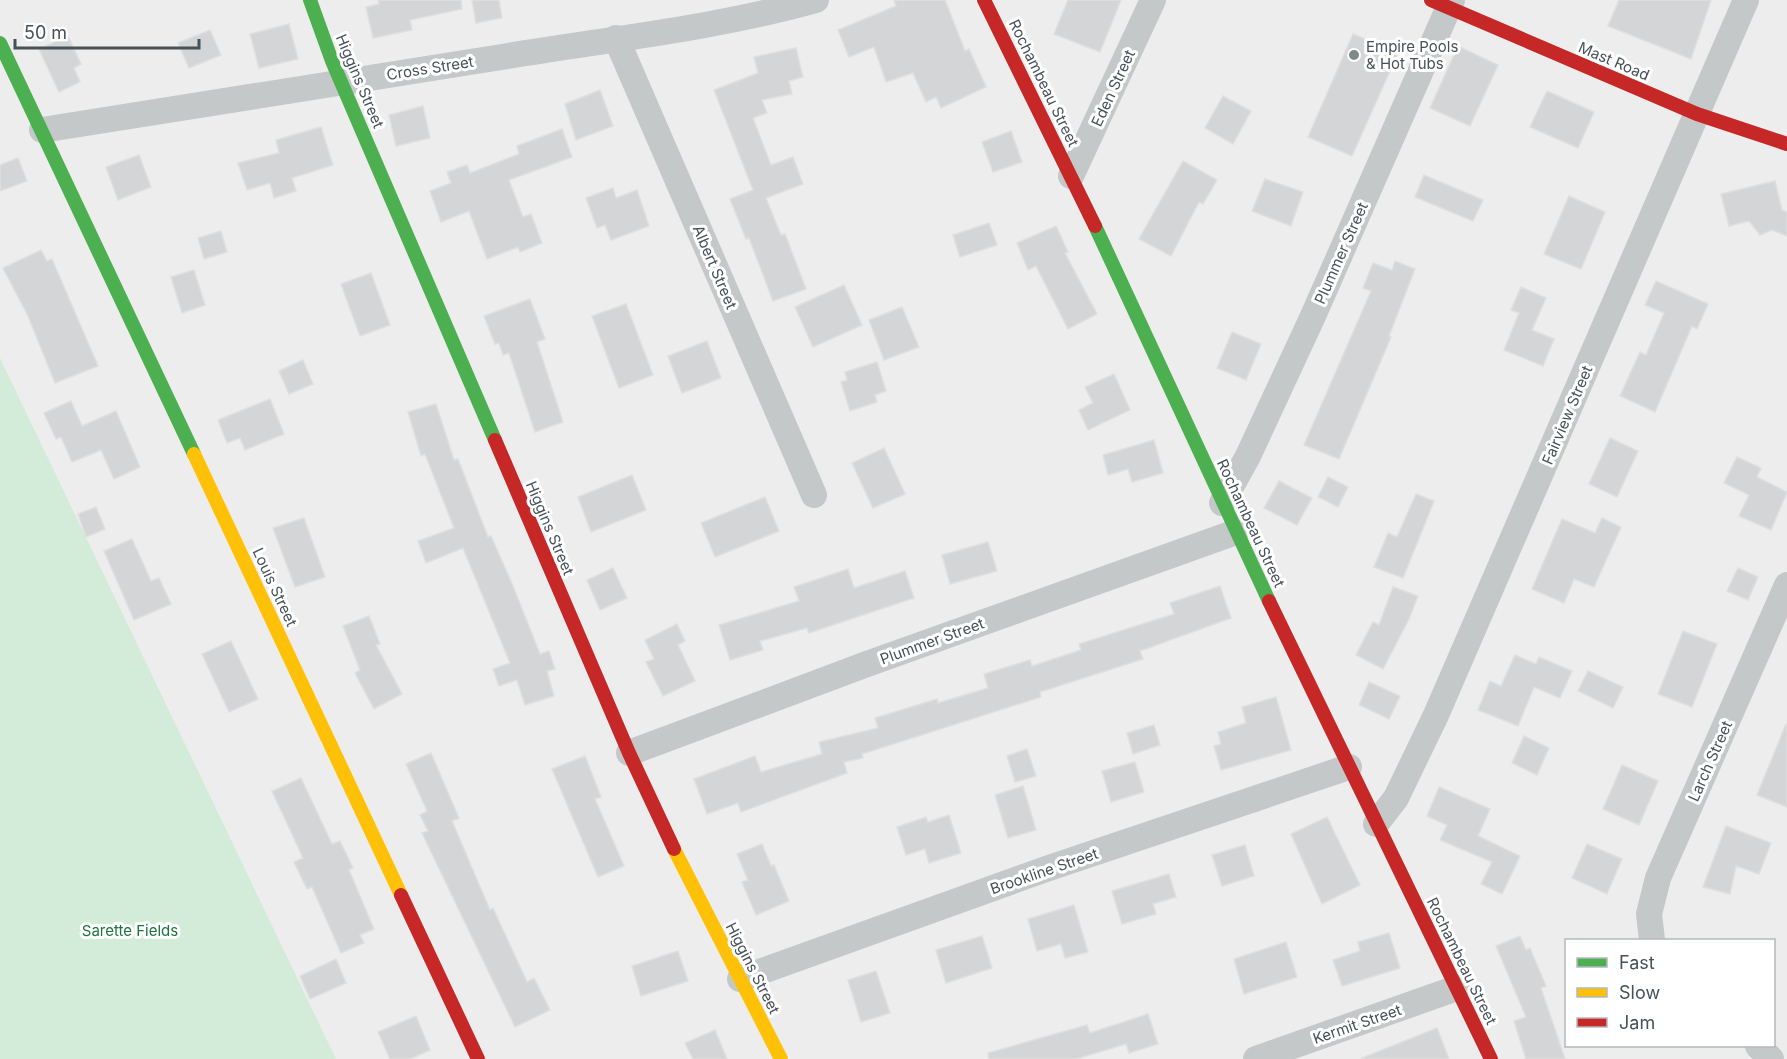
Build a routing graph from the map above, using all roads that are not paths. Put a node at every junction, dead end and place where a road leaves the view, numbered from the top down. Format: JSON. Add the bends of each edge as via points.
{"nodes":[{"id":1,"x":310,"y":0,"type":"edge"},
{"id":2,"x":816,"y":0,"type":"edge"},
{"id":3,"x":984,"y":0,"type":"edge"},
{"id":4,"x":1153,"y":0,"type":"edge"},
{"id":5,"x":1746,"y":0,"type":"edge"},
{"id":6,"x":1444,"y":3,"type":"edge"},
{"id":7,"x":616,"y":38,"type":"junction"},
{"id":8,"x":0,"y":43,"type":"edge"},
{"id":9,"x":342,"y":82,"type":"junction"},
{"id":10,"x":1697,"y":114,"type":"junction"},
{"id":11,"x":42,"y":130,"type":"junction"},
{"id":12,"x":1787,"y":144,"type":"edge"},
{"id":13,"x":1071,"y":176,"type":"junction"},
{"id":14,"x":814,"y":495,"type":"dead end"},
{"id":15,"x":1222,"y":502,"type":"junction"},
{"id":16,"x":1236,"y":532,"type":"junction"},
{"id":17,"x":1787,"y":585,"type":"edge"},
{"id":18,"x":629,"y":753,"type":"junction"},
{"id":19,"x":1350,"y":767,"type":"junction"},
{"id":20,"x":1376,"y":824,"type":"junction"},
{"id":21,"x":1652,"y":939,"type":"edge"},
{"id":22,"x":740,"y":978,"type":"junction"},
{"id":23,"x":1457,"y":988,"type":"junction"},
{"id":24,"x":1759,"y":1047,"type":"edge"},
{"id":25,"x":478,"y":1059,"type":"edge"},
{"id":26,"x":781,"y":1059,"type":"edge"},
{"id":27,"x":1256,"y":1059,"type":"edge"},
{"id":28,"x":1491,"y":1059,"type":"edge"},
{"id":29,"x":1771,"y":1059,"type":"edge"}],
"edges":[{"from":1,"to":9,"type":"street","name":"Higgins Street"},
{"from":2,"to":7,"type":"street","name":"Cross Street","via":[[776,11]]},
{"from":3,"to":13,"type":"street","name":"Rochambeau Street"},
{"from":4,"to":13,"type":"street","name":"Eden Street"},
{"from":5,"to":10,"type":"street","name":"Fairview Street"},
{"from":6,"to":10,"type":"street","name":"Mast Road"},
{"from":6,"to":15,"type":"street","name":"Plummer Street","via":[[1304,337]]},
{"from":7,"to":9,"type":"street","name":"Cross Street"},
{"from":7,"to":14,"type":"street","name":"Albert Street"},
{"from":8,"to":11,"type":"street","name":"Louis Street"},
{"from":9,"to":11,"type":"street","name":"Cross Street"},
{"from":9,"to":18,"type":"street","name":"Higgins Street"},
{"from":10,"to":12,"type":"street","name":"Mast Road"},
{"from":10,"to":20,"type":"street","name":"Fairview Street","via":[[1436,715],[1402,788]]},
{"from":11,"to":25,"type":"street","name":"Louis Street"},
{"from":13,"to":15,"type":"street","name":"Rochambeau Street"},
{"from":15,"to":16,"type":"street","name":"Rochambeau Street"},
{"from":16,"to":18,"type":"street","name":"Plummer Street"},
{"from":16,"to":19,"type":"street","name":"Rochambeau Street"},
{"from":17,"to":21,"type":"street","name":"Larch Street","via":[[1658,878],[1649,914]]},
{"from":18,"to":22,"type":"street","name":"Higgins Street"},
{"from":19,"to":20,"type":"street","name":"Rochambeau Street"},
{"from":19,"to":22,"type":"street","name":"Brookline Street"},
{"from":20,"to":23,"type":"street","name":"Rochambeau Street"},
{"from":22,"to":26,"type":"street","name":"Higgins Street"},
{"from":23,"to":27,"type":"street","name":"Kermit Street"},
{"from":23,"to":28,"type":"street","name":"Rochambeau Street"},
{"from":24,"to":29,"type":"street"}]}
